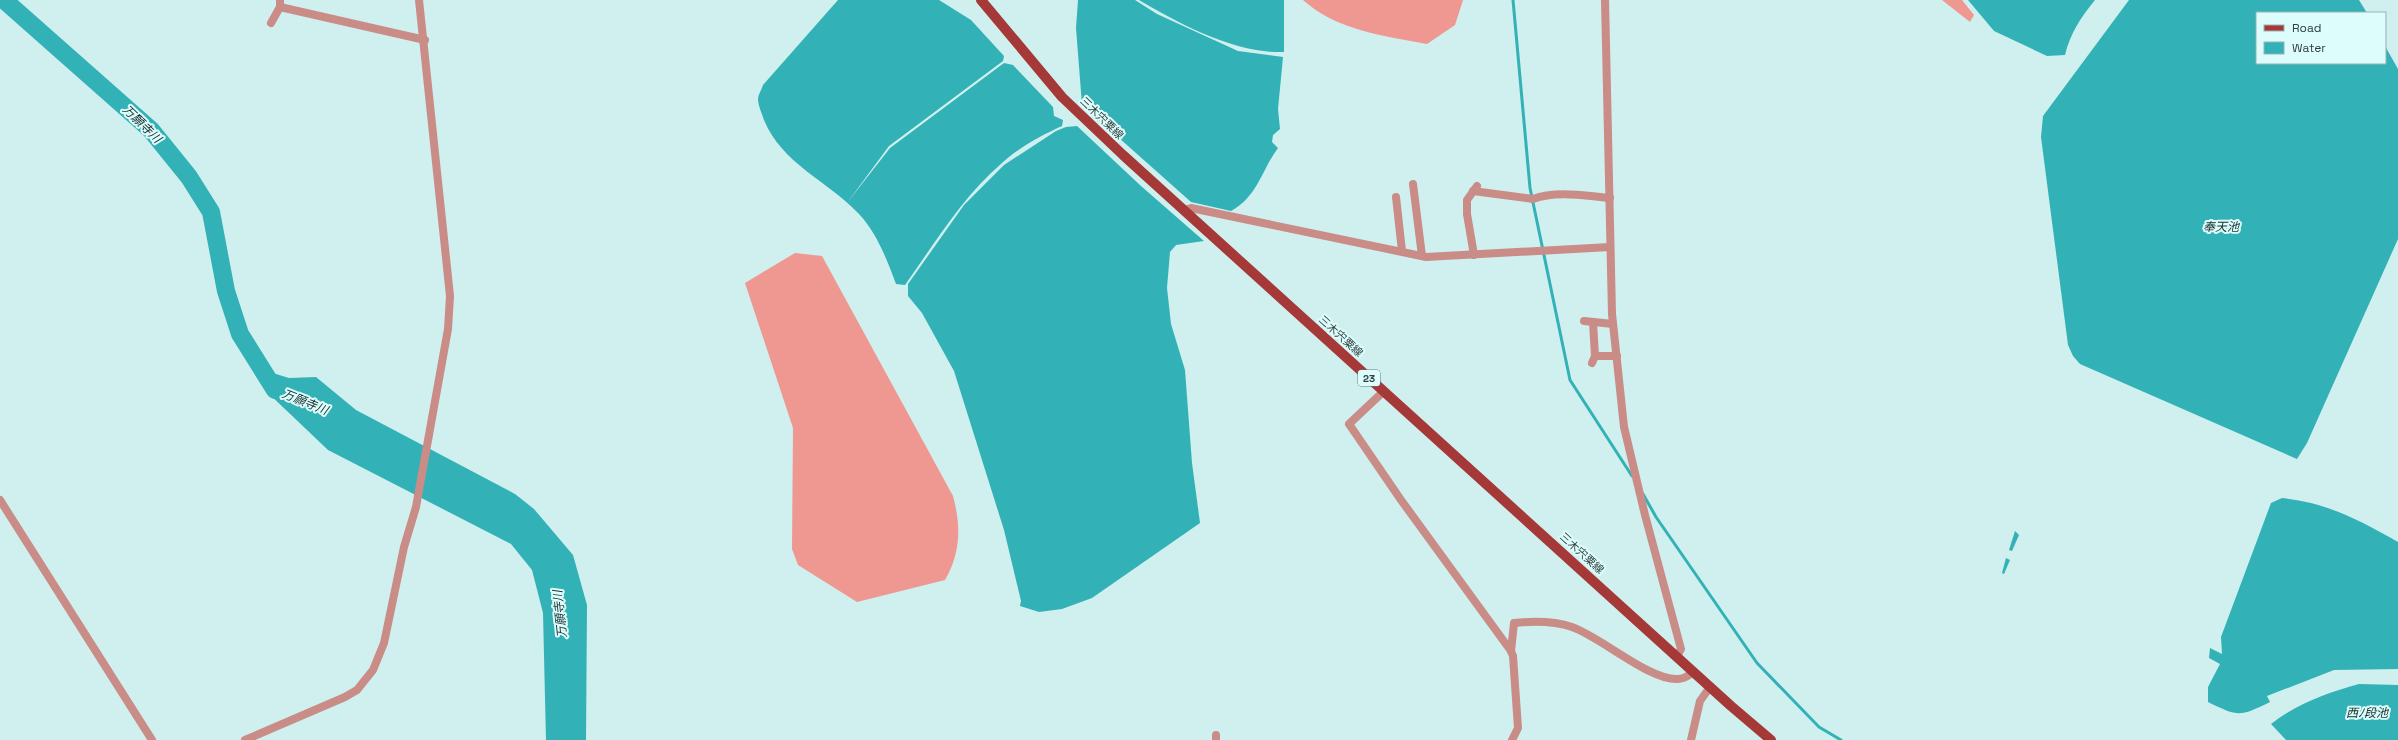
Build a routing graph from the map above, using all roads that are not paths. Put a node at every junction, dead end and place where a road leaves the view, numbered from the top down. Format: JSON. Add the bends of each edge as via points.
{"nodes":[{"id":1,"x":419,"y":0,"type":"edge"},
{"id":2,"x":981,"y":0,"type":"edge"},
{"id":3,"x":1605,"y":0,"type":"edge"},
{"id":4,"x":280,"y":4,"type":"edge"},
{"id":5,"x":271,"y":23,"type":"dead end"},
{"id":6,"x":425,"y":40,"type":"junction"},
{"id":7,"x":1413,"y":184,"type":"dead end"},
{"id":8,"x":1396,"y":197,"type":"dead end"},
{"id":9,"x":1610,"y":198,"type":"junction"},
{"id":10,"x":1184,"y":210,"type":"junction"},
{"id":11,"x":1610,"y":247,"type":"junction"},
{"id":12,"x":1402,"y":251,"type":"junction"},
{"id":13,"x":1474,"y":255,"type":"junction"},
{"id":14,"x":1422,"y":256,"type":"junction"},
{"id":15,"x":1584,"y":322,"type":"dead end"},
{"id":16,"x":1593,"y":322,"type":"junction"},
{"id":17,"x":1613,"y":324,"type":"junction"},
{"id":18,"x":1616,"y":356,"type":"junction"},
{"id":19,"x":1384,"y":391,"type":"junction"},
{"id":20,"x":0,"y":500,"type":"edge"},
{"id":21,"x":1511,"y":651,"type":"junction"},
{"id":22,"x":1677,"y":656,"type":"junction"},
{"id":23,"x":1694,"y":672,"type":"junction"},
{"id":24,"x":1710,"y":687,"type":"junction"},
{"id":25,"x":152,"y":740,"type":"edge"},
{"id":26,"x":245,"y":740,"type":"edge"},
{"id":27,"x":1512,"y":740,"type":"edge"},
{"id":28,"x":1691,"y":740,"type":"edge"},
{"id":29,"x":1771,"y":740,"type":"edge"}],
"edges":[{"from":1,"to":6,"type":"street"},
{"from":2,"to":10,"type":"main road","name":"三木宍粟線","number":"23","via":[[1062,97]]},
{"from":3,"to":9,"type":"street"},
{"from":4,"to":5,"type":"street"},
{"from":4,"to":6,"type":"street"},
{"from":6,"to":26,"type":"street","via":[[429,102],[450,296],[448,329],[416,498],[384,643],[373,670],[357,690]]},
{"from":7,"to":14,"type":"street"},
{"from":8,"to":12,"type":"street"},
{"from":9,"to":11,"type":"street"},
{"from":9,"to":13,"type":"street","via":[[1562,195],[1533,199],[1475,189],[1467,200]]},
{"from":10,"to":12,"type":"street","via":[[1191,208]]},
{"from":10,"to":19,"type":"main road","name":"三木宍粟線","number":"23"},
{"from":11,"to":13,"type":"street"},
{"from":11,"to":17,"type":"street"},
{"from":12,"to":14,"type":"street"},
{"from":13,"to":14,"type":"street"},
{"from":15,"to":16,"type":"street"},
{"from":16,"to":17,"type":"street"},
{"from":16,"to":18,"type":"street","via":[[1593,359]]},
{"from":17,"to":18,"type":"street"},
{"from":18,"to":22,"type":"street","via":[[1624,427],[1681,649]]},
{"from":19,"to":21,"type":"street","via":[[1349,424]]},
{"from":19,"to":22,"type":"main road","name":"三木宍粟線","number":"23"},
{"from":20,"to":25,"type":"street"},
{"from":21,"to":23,"type":"street","via":[[1514,623],[1551,623],[1572,627],[1667,678],[1685,678]]},
{"from":21,"to":27,"type":"street","via":[[1518,728]]},
{"from":22,"to":23,"type":"main road","name":"三木宍粟線","number":"23"},
{"from":23,"to":24,"type":"main road","name":"三木宍粟線","number":"23"},
{"from":24,"to":28,"type":"street","via":[[1700,701]]},
{"from":24,"to":29,"type":"main road","name":"三木宍粟線","number":"23"}]}
